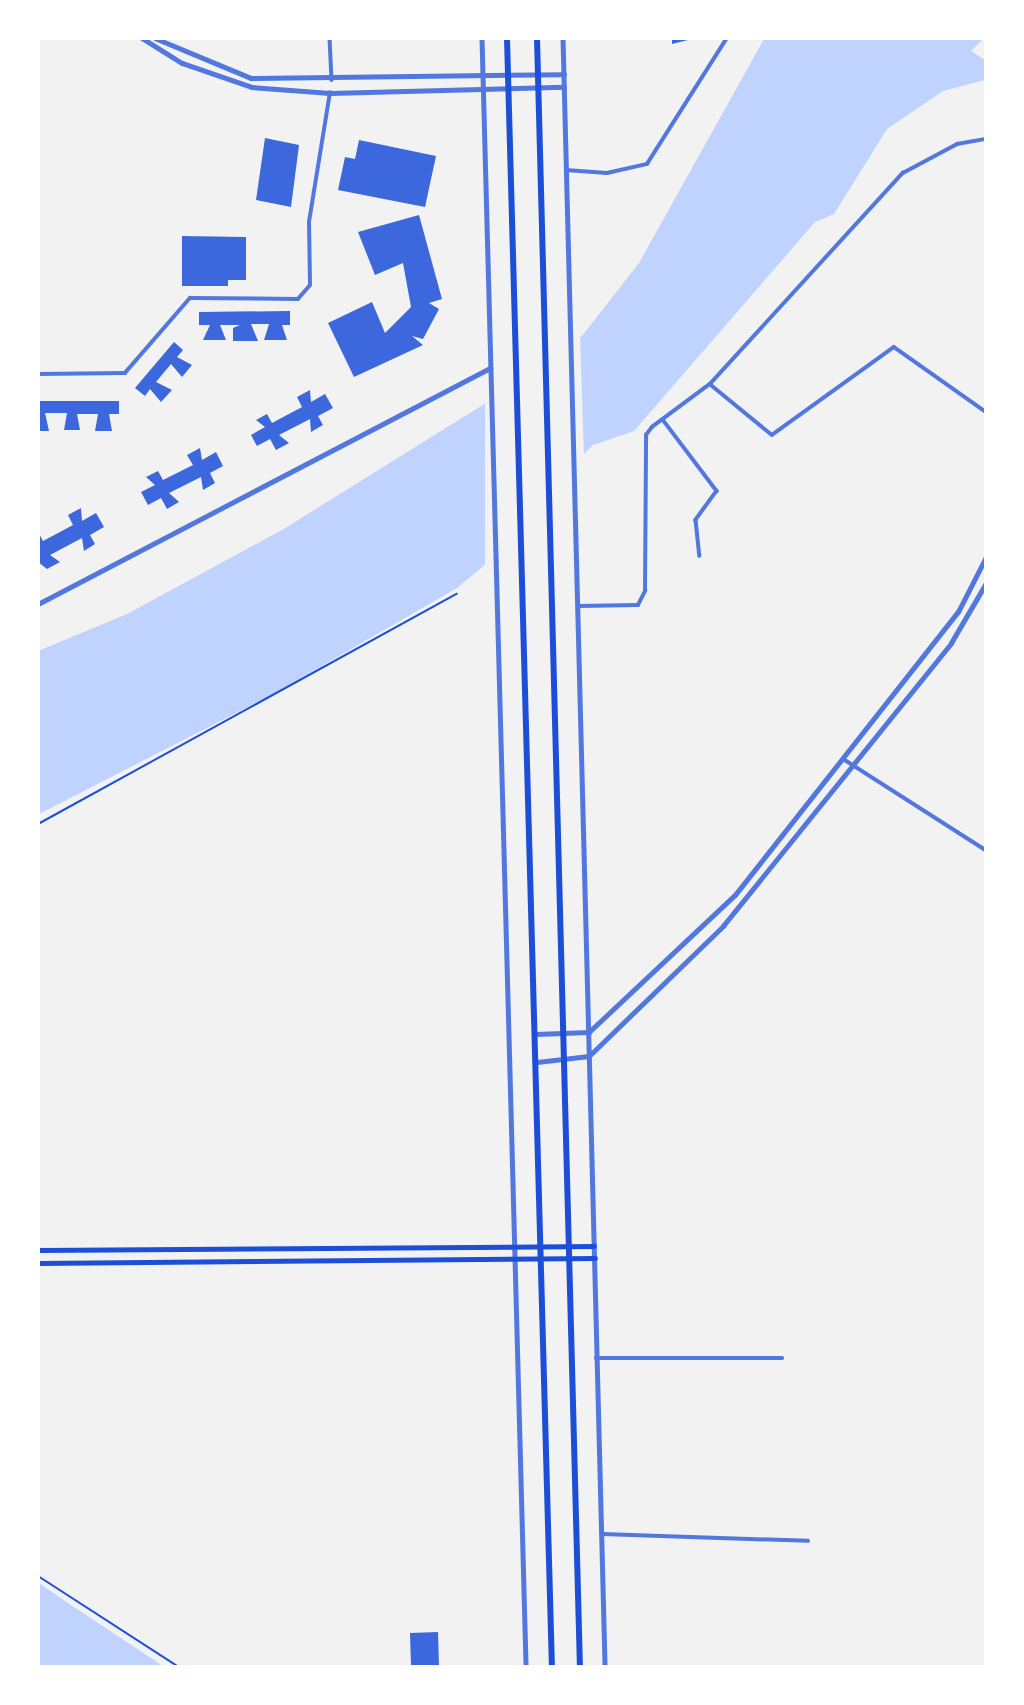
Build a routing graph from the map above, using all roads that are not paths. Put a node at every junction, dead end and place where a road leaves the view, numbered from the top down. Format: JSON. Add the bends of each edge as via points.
{"nodes":[{"id":1,"x":142,"y":38,"type":"edge"},
{"id":2,"x":155,"y":38,"type":"edge"},
{"id":3,"x":331,"y":38,"type":"edge"},
{"id":4,"x":482,"y":38,"type":"edge"},
{"id":5,"x":507,"y":38,"type":"edge"},
{"id":6,"x":537,"y":38,"type":"edge"},
{"id":7,"x":563,"y":38,"type":"edge"},
{"id":8,"x":727,"y":38,"type":"edge"},
{"id":9,"x":564,"y":74,"type":"junction"},
{"id":10,"x":538,"y":75,"type":"junction"},
{"id":11,"x":483,"y":76,"type":"junction"},
{"id":12,"x":508,"y":76,"type":"junction"},
{"id":13,"x":332,"y":80,"type":"junction"},
{"id":14,"x":538,"y":88,"type":"junction"},
{"id":15,"x":564,"y":88,"type":"junction"},
{"id":16,"x":483,"y":89,"type":"junction"},
{"id":17,"x":509,"y":89,"type":"junction"},
{"id":18,"x":330,"y":93,"type":"junction"},
{"id":19,"x":985,"y":139,"type":"edge"},
{"id":20,"x":566,"y":170,"type":"junction"},
{"id":21,"x":490,"y":368,"type":"junction"},
{"id":22,"x":38,"y":374,"type":"edge"},
{"id":23,"x":710,"y":384,"type":"junction"},
{"id":24,"x":985,"y":412,"type":"edge"},
{"id":25,"x":664,"y":421,"type":"junction"},
{"id":26,"x":700,"y":556,"type":"dead end"},
{"id":27,"x":985,"y":558,"type":"edge"},
{"id":28,"x":985,"y":583,"type":"edge"},
{"id":29,"x":38,"y":604,"type":"edge"},
{"id":30,"x":578,"y":606,"type":"junction"},
{"id":31,"x":845,"y":760,"type":"junction"},
{"id":32,"x":854,"y":766,"type":"junction"},
{"id":33,"x":985,"y":850,"type":"edge"},
{"id":34,"x":589,"y":1032,"type":"junction"},
{"id":35,"x":563,"y":1033,"type":"junction"},
{"id":36,"x":536,"y":1034,"type":"junction"},
{"id":37,"x":589,"y":1056,"type":"junction"},
{"id":38,"x":564,"y":1061,"type":"junction"},
{"id":39,"x":537,"y":1062,"type":"junction"},
{"id":40,"x":514,"y":1246,"type":"junction"},
{"id":41,"x":541,"y":1246,"type":"junction"},
{"id":42,"x":569,"y":1246,"type":"junction"},
{"id":43,"x":594,"y":1246,"type":"junction"},
{"id":44,"x":38,"y":1250,"type":"edge"},
{"id":45,"x":595,"y":1258,"type":"junction"},
{"id":46,"x":515,"y":1259,"type":"junction"},
{"id":47,"x":541,"y":1259,"type":"junction"},
{"id":48,"x":569,"y":1259,"type":"junction"},
{"id":49,"x":38,"y":1263,"type":"edge"},
{"id":50,"x":596,"y":1357,"type":"junction"},
{"id":51,"x":782,"y":1358,"type":"dead end"},
{"id":52,"x":602,"y":1534,"type":"junction"},
{"id":53,"x":808,"y":1541,"type":"dead end"},
{"id":54,"x":526,"y":1667,"type":"edge"},
{"id":55,"x":551,"y":1667,"type":"edge"},
{"id":56,"x":580,"y":1667,"type":"edge"},
{"id":57,"x":605,"y":1667,"type":"edge"}],
"edges":[{"from":1,"to":18,"type":"street","via":[[218,77]]},
{"from":2,"to":13,"type":"street","via":[[251,78]]},
{"from":3,"to":13,"type":"street"},
{"from":4,"to":11,"type":"street"},
{"from":5,"to":12,"type":"main road"},
{"from":6,"to":10,"type":"main road"},
{"from":7,"to":9,"type":"street"},
{"from":8,"to":20,"type":"street","via":[[647,164],[607,173]]},
{"from":9,"to":10,"type":"street"},
{"from":9,"to":15,"type":"street"},
{"from":10,"to":12,"type":"street"},
{"from":10,"to":14,"type":"main road"},
{"from":11,"to":12,"type":"street"},
{"from":11,"to":13,"type":"street"},
{"from":11,"to":16,"type":"street"},
{"from":12,"to":17,"type":"main road"},
{"from":14,"to":15,"type":"street"},
{"from":14,"to":17,"type":"street"},
{"from":14,"to":35,"type":"main road"},
{"from":15,"to":20,"type":"street"},
{"from":16,"to":17,"type":"street"},
{"from":16,"to":18,"type":"street"},
{"from":16,"to":21,"type":"street"},
{"from":17,"to":36,"type":"main road"},
{"from":18,"to":22,"type":"street","via":[[309,222],[310,285],[298,299],[190,298],[125,373]]},
{"from":19,"to":23,"type":"street","via":[[926,157],[887,187]]},
{"from":20,"to":30,"type":"street"},
{"from":21,"to":29,"type":"street"},
{"from":21,"to":40,"type":"street"},
{"from":23,"to":24,"type":"street","via":[[772,435],[894,347]]},
{"from":23,"to":25,"type":"street"},
{"from":25,"to":26,"type":"street","via":[[717,491],[696,520]]},
{"from":25,"to":30,"type":"street","via":[[646,435],[645,592],[638,606]]},
{"from":27,"to":31,"type":"street","via":[[958,612]]},
{"from":28,"to":32,"type":"street","via":[[951,643]]},
{"from":30,"to":34,"type":"street"},
{"from":31,"to":32,"type":"street"},
{"from":31,"to":34,"type":"street","via":[[735,895]]},
{"from":32,"to":33,"type":"street"},
{"from":32,"to":37,"type":"street","via":[[723,926]]},
{"from":34,"to":35,"type":"street"},
{"from":34,"to":37,"type":"street"},
{"from":35,"to":36,"type":"street"},
{"from":35,"to":38,"type":"main road"},
{"from":36,"to":39,"type":"main road"},
{"from":37,"to":38,"type":"street"},
{"from":37,"to":43,"type":"street"},
{"from":38,"to":39,"type":"street"},
{"from":38,"to":42,"type":"main road"},
{"from":39,"to":41,"type":"main road"},
{"from":40,"to":41,"type":"main road"},
{"from":40,"to":44,"type":"main road"},
{"from":40,"to":46,"type":"street"},
{"from":41,"to":42,"type":"main road"},
{"from":41,"to":47,"type":"main road"},
{"from":42,"to":43,"type":"main road"},
{"from":42,"to":48,"type":"main road"},
{"from":43,"to":45,"type":"street"},
{"from":45,"to":48,"type":"main road"},
{"from":45,"to":50,"type":"street"},
{"from":46,"to":47,"type":"main road"},
{"from":46,"to":49,"type":"main road"},
{"from":46,"to":54,"type":"street"},
{"from":47,"to":48,"type":"main road"},
{"from":47,"to":55,"type":"main road"},
{"from":48,"to":56,"type":"main road"},
{"from":50,"to":51,"type":"street"},
{"from":50,"to":52,"type":"street"},
{"from":52,"to":53,"type":"street"},
{"from":52,"to":57,"type":"street"}]}
